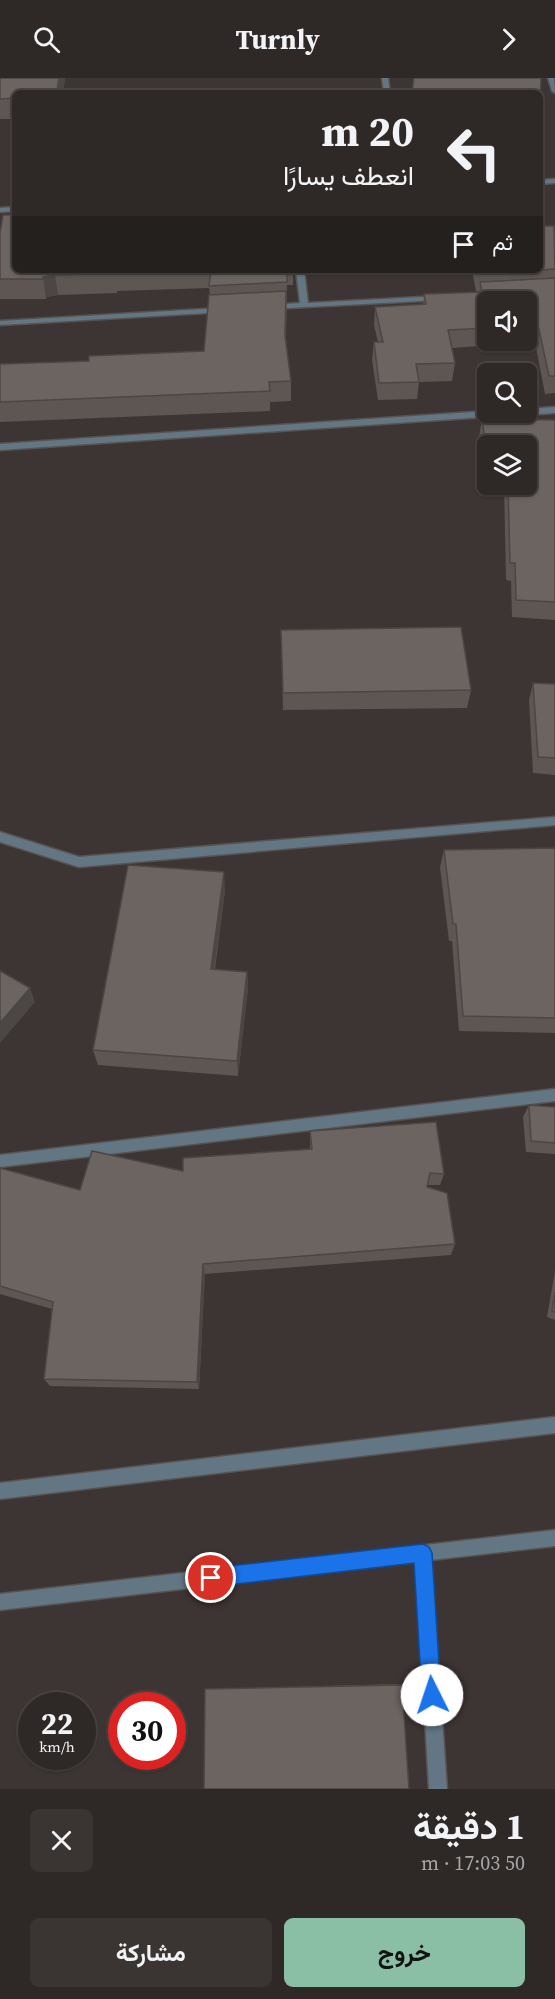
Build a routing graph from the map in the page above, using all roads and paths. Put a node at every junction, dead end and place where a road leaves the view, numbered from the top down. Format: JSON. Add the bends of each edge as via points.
{"nodes":[{"id":1,"x":551,"y":78,"type":"edge"},
{"id":2,"x":555,"y":91,"type":"edge"},
{"id":3,"x":300,"y":273,"type":"edge"},
{"id":4,"x":447,"y":297,"type":"edge"},
{"id":5,"x":304,"y":306,"type":"junction"},
{"id":6,"x":257,"y":308,"type":"edge"},
{"id":7,"x":234,"y":310,"type":"edge"},
{"id":8,"x":0,"y":323,"type":"edge"},
{"id":9,"x":555,"y":410,"type":"edge"},
{"id":10,"x":537,"y":411,"type":"edge"},
{"id":11,"x":477,"y":414,"type":"edge"},
{"id":12,"x":0,"y":447,"type":"edge"},
{"id":13,"x":555,"y":821,"type":"edge"},
{"id":14,"x":0,"y":837,"type":"edge"},
{"id":15,"x":555,"y":1095,"type":"edge"},
{"id":16,"x":0,"y":1161,"type":"edge"},
{"id":17,"x":555,"y":1425,"type":"edge"},
{"id":18,"x":0,"y":1491,"type":"edge"},
{"id":19,"x":555,"y":1538,"type":"edge"},
{"id":20,"x":423,"y":1553,"type":"junction"},
{"id":21,"x":0,"y":1602,"type":"edge"},
{"id":22,"x":438,"y":1789,"type":"edge"}],
"edges":[{"from":1,"to":2,"type":"street"},
{"from":3,"to":5,"type":"street"},
{"from":4,"to":5,"type":"street"},
{"from":5,"to":6,"type":"street"},
{"from":7,"to":8,"type":"street"},
{"from":9,"to":10,"type":"street"},
{"from":11,"to":12,"type":"street"},
{"from":13,"to":14,"type":"street","via":[[79,862]]},
{"from":15,"to":16,"type":"street"},
{"from":17,"to":18,"type":"street"},
{"from":19,"to":20,"type":"street"},
{"from":20,"to":21,"type":"street"},
{"from":20,"to":22,"type":"street"}]}
